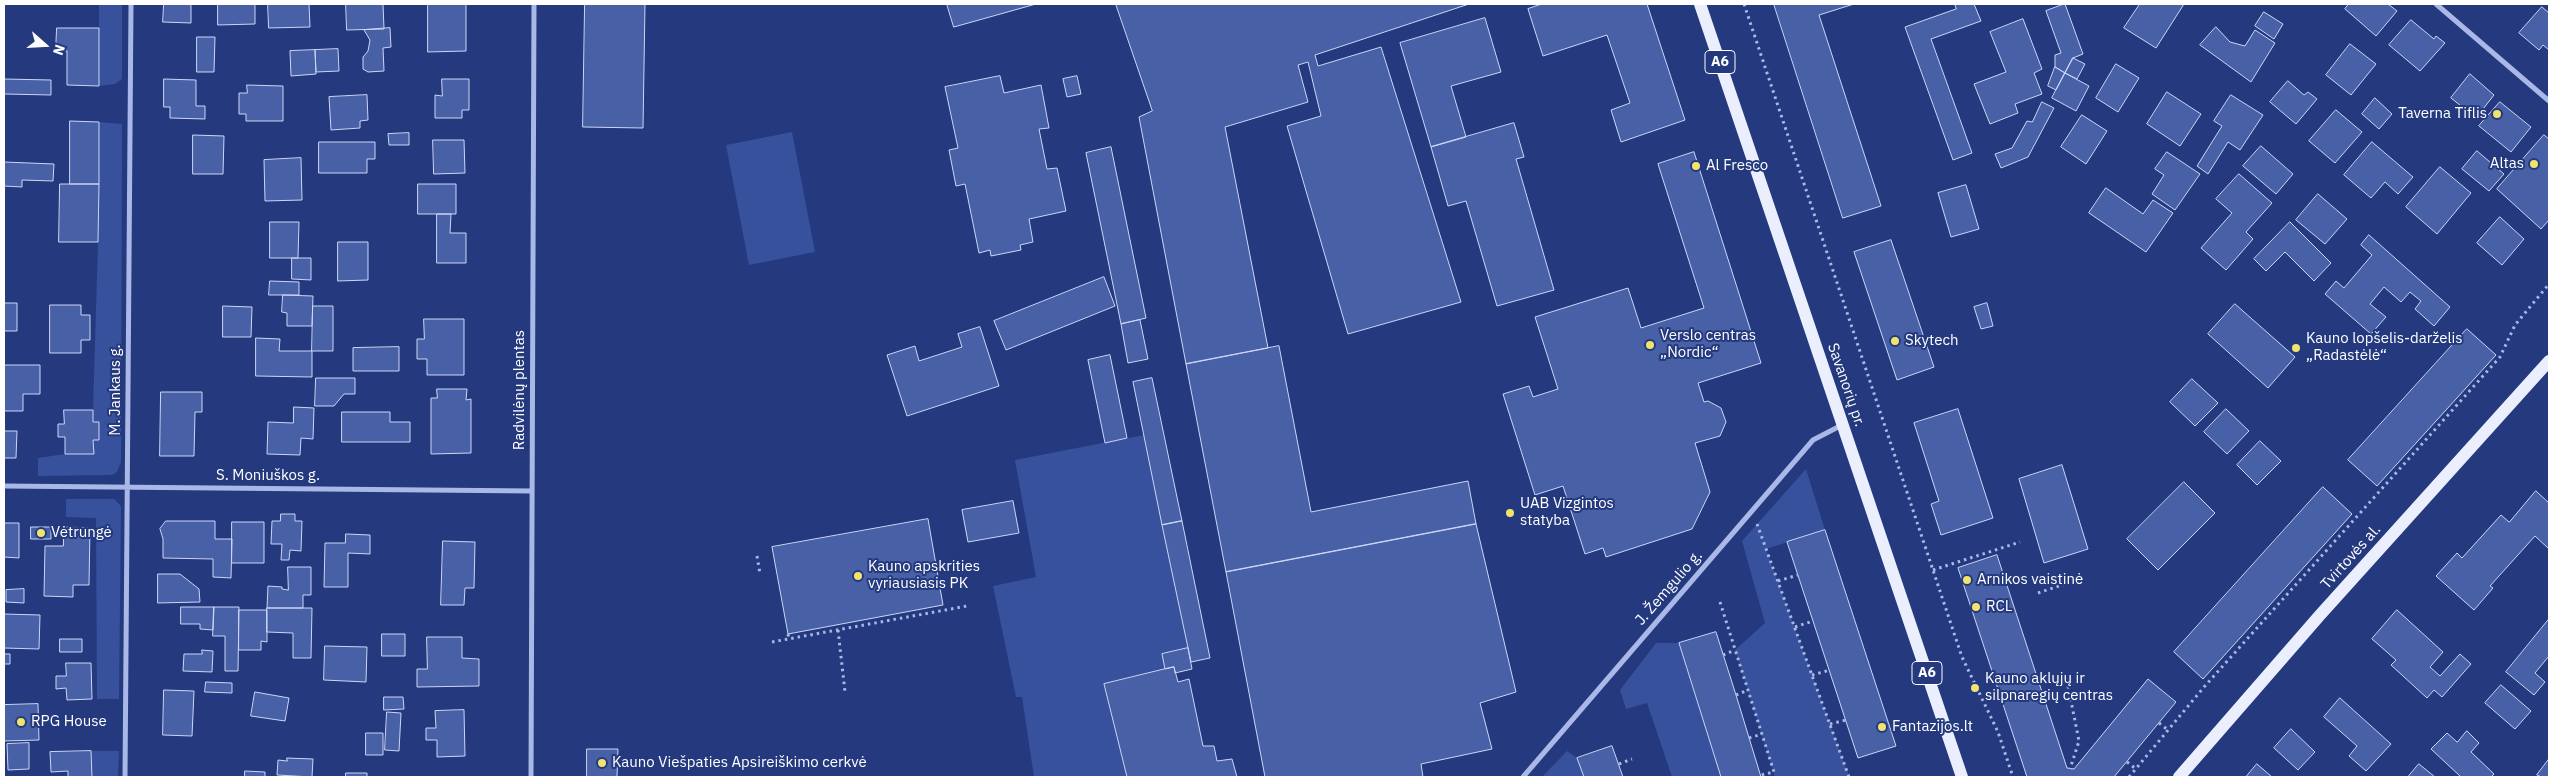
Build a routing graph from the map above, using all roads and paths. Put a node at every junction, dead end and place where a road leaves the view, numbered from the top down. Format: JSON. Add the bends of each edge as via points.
{"nodes":[{"id":1,"x":131,"y":4,"type":"edge"},
{"id":2,"x":534,"y":4,"type":"edge"},
{"id":3,"x":1700,"y":4,"type":"edge"},
{"id":4,"x":1744,"y":4,"type":"edge"},
{"id":5,"x":2436,"y":4,"type":"edge"},
{"id":6,"x":2549,"y":101,"type":"edge"},
{"id":7,"x":2549,"y":284,"type":"edge"},
{"id":8,"x":2549,"y":361,"type":"edge"},
{"id":9,"x":1842,"y":425,"type":"junction"},
{"id":10,"x":4,"y":486,"type":"edge"},
{"id":11,"x":127,"y":487,"type":"junction"},
{"id":12,"x":532,"y":491,"type":"junction"},
{"id":13,"x":1752,"y":511,"type":"junction"},
{"id":14,"x":2020,"y":542,"type":"dead end"},
{"id":15,"x":757,"y":556,"type":"dead end"},
{"id":16,"x":1933,"y":570,"type":"junction"},
{"id":17,"x":760,"y":574,"type":"dead end"},
{"id":18,"x":1798,"y":575,"type":"dead end"},
{"id":19,"x":1778,"y":581,"type":"junction"},
{"id":20,"x":2074,"y":581,"type":"dead end"},
{"id":21,"x":2038,"y":594,"type":"dead end"},
{"id":22,"x":1720,"y":602,"type":"dead end"},
{"id":23,"x":967,"y":606,"type":"dead end"},
{"id":24,"x":1813,"y":621,"type":"dead end"},
{"id":25,"x":1795,"y":627,"type":"junction"},
{"id":26,"x":838,"y":630,"type":"junction"},
{"id":27,"x":788,"y":634,"type":"dead end"},
{"id":28,"x":789,"y":639,"type":"junction"},
{"id":29,"x":772,"y":642,"type":"dead end"},
{"id":30,"x":1735,"y":650,"type":"junction"},
{"id":31,"x":1723,"y":655,"type":"dead end"},
{"id":32,"x":1830,"y":670,"type":"dead end"},
{"id":33,"x":1812,"y":675,"type":"junction"},
{"id":34,"x":2068,"y":686,"type":"dead end"},
{"id":35,"x":1748,"y":690,"type":"junction"},
{"id":36,"x":844,"y":692,"type":"dead end"},
{"id":37,"x":1736,"y":694,"type":"dead end"},
{"id":38,"x":1846,"y":720,"type":"dead end"},
{"id":39,"x":2159,"y":723,"type":"dead end"},
{"id":40,"x":1830,"y":724,"type":"junction"},
{"id":41,"x":2168,"y":730,"type":"junction"},
{"id":42,"x":1762,"y":734,"type":"junction"},
{"id":43,"x":1749,"y":738,"type":"dead end"},
{"id":44,"x":1632,"y":759,"type":"dead end"},
{"id":45,"x":2127,"y":762,"type":"dead end"},
{"id":46,"x":1619,"y":764,"type":"dead end"},
{"id":47,"x":2070,"y":769,"type":"dead end"},
{"id":48,"x":2136,"y":770,"type":"junction"},
{"id":49,"x":1761,"y":775,"type":"dead end"},
{"id":50,"x":125,"y":777,"type":"edge"},
{"id":51,"x":531,"y":777,"type":"edge"},
{"id":52,"x":1523,"y":777,"type":"edge"},
{"id":53,"x":1849,"y":777,"type":"edge"},
{"id":54,"x":1962,"y":777,"type":"edge"},
{"id":55,"x":2013,"y":777,"type":"edge"},
{"id":56,"x":2129,"y":777,"type":"edge"},
{"id":57,"x":2179,"y":777,"type":"edge"}],
"edges":[{"from":1,"to":11,"type":"street","name":"M. Jankaus g."},
{"from":2,"to":12,"type":"street","name":"Radvilėnų plentas"},
{"from":3,"to":9,"type":"main road","name":"Savanorių pr.","number":"A6"},
{"from":4,"to":16,"type":"path"},
{"from":5,"to":6,"type":"street"},
{"from":7,"to":41,"type":"path","via":[[2515,325],[2500,357]]},
{"from":8,"to":57,"type":"main road","name":"Tvirtovės al."},
{"from":9,"to":13,"type":"street","name":"J. Žemgulio g.","via":[[1813,440]]},
{"from":9,"to":54,"type":"main road","name":"Savanorių pr.","number":"A6"},
{"from":10,"to":11,"type":"street","name":"S. Moniuškos g."},
{"from":11,"to":12,"type":"street","name":"S. Moniuškos g."},
{"from":11,"to":50,"type":"street","name":"M. Jankaus g."},
{"from":12,"to":51,"type":"street","name":"Radvilėnų plentas"},
{"from":13,"to":19,"type":"path"},
{"from":13,"to":52,"type":"street","name":"J. Žemgulio g."},
{"from":14,"to":16,"type":"path"},
{"from":15,"to":17,"type":"path"},
{"from":16,"to":55,"type":"path","via":[[1962,657],[1998,732]]},
{"from":18,"to":19,"type":"path"},
{"from":19,"to":25,"type":"path"},
{"from":20,"to":21,"type":"path"},
{"from":22,"to":30,"type":"path"},
{"from":23,"to":26,"type":"path"},
{"from":24,"to":25,"type":"path"},
{"from":25,"to":33,"type":"path"},
{"from":26,"to":28,"type":"path"},
{"from":26,"to":36,"type":"path"},
{"from":27,"to":28,"type":"path"},
{"from":28,"to":29,"type":"path"},
{"from":30,"to":31,"type":"path"},
{"from":30,"to":35,"type":"path"},
{"from":32,"to":33,"type":"path"},
{"from":33,"to":40,"type":"path"},
{"from":34,"to":47,"type":"path","via":[[2079,741]]},
{"from":35,"to":37,"type":"path"},
{"from":35,"to":42,"type":"path"},
{"from":38,"to":40,"type":"path"},
{"from":39,"to":41,"type":"path"},
{"from":40,"to":53,"type":"path"},
{"from":41,"to":48,"type":"path"},
{"from":42,"to":43,"type":"path"},
{"from":42,"to":49,"type":"path","via":[[1774,772]]},
{"from":44,"to":46,"type":"path"},
{"from":45,"to":48,"type":"path"},
{"from":48,"to":56,"type":"path"}]}
